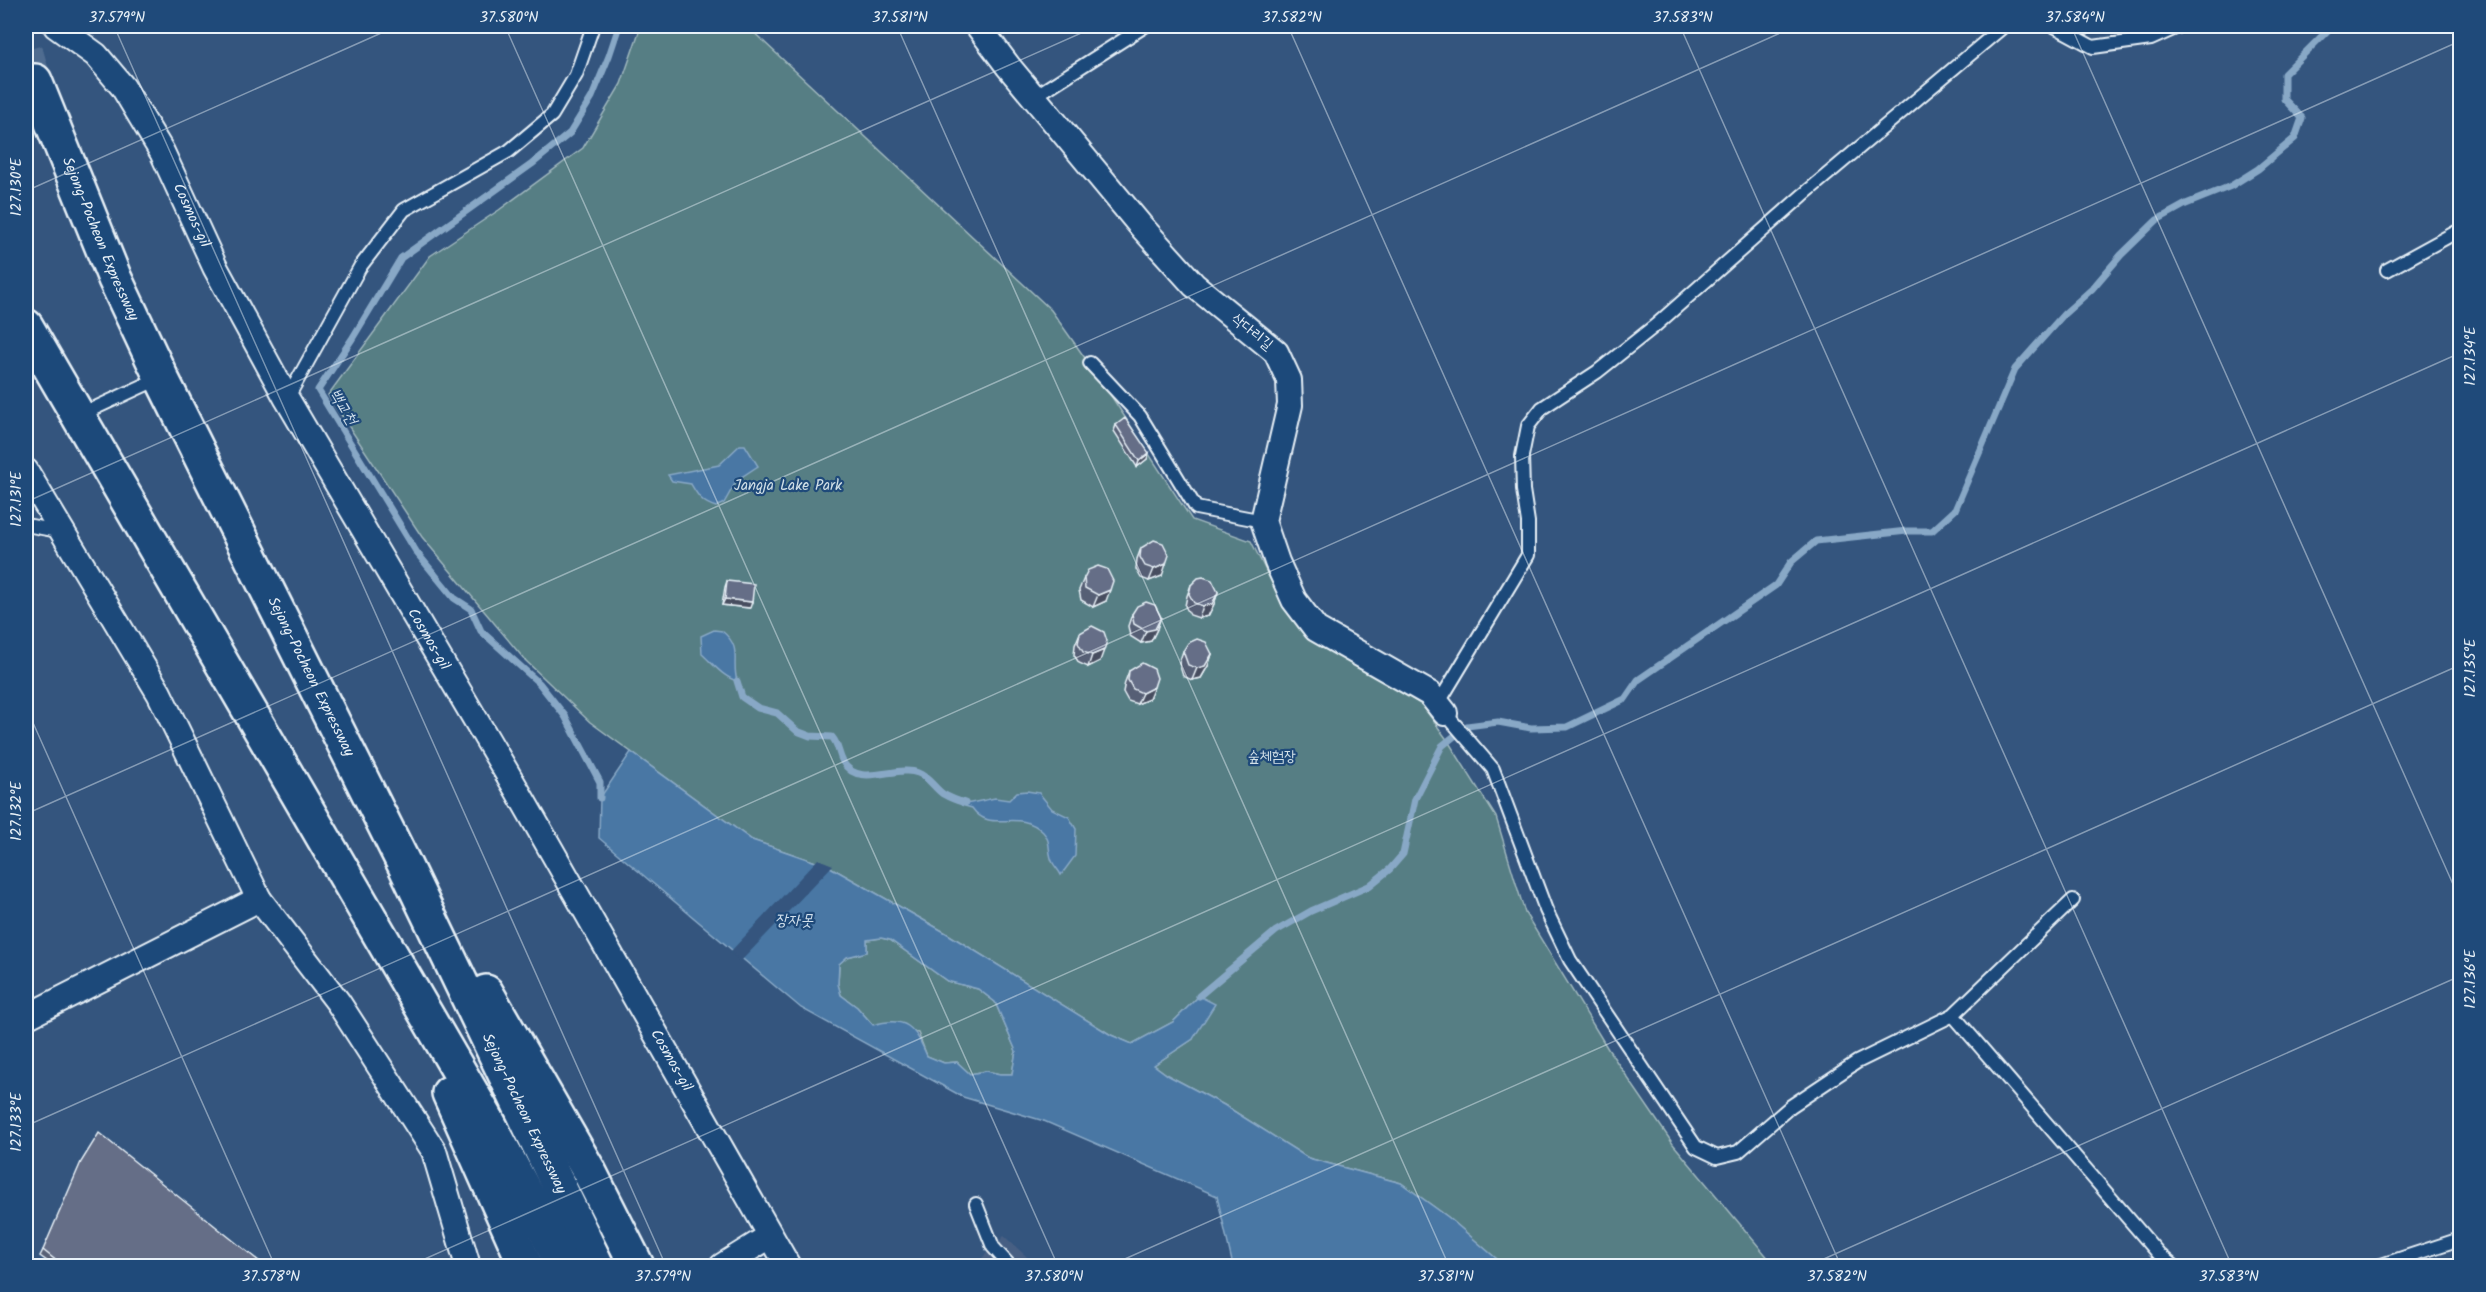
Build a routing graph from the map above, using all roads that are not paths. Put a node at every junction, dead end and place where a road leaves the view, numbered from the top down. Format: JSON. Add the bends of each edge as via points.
{"nodes":[{"id":1,"x":56,"y":26,"type":"edge"},
{"id":2,"x":593,"y":26,"type":"edge"},
{"id":3,"x":978,"y":26,"type":"edge"},
{"id":4,"x":1145,"y":26,"type":"edge"},
{"id":5,"x":2004,"y":26,"type":"edge"},
{"id":6,"x":2054,"y":26,"type":"edge"},
{"id":7,"x":2180,"y":26,"type":"edge"},
{"id":8,"x":35,"y":81,"type":"tunnel mouth"},
{"id":9,"x":1035,"y":96,"type":"junction"},
{"id":10,"x":2460,"y":230,"type":"edge"},
{"id":11,"x":2387,"y":270,"type":"dead end"},
{"id":12,"x":26,"y":326,"type":"edge"},
{"id":13,"x":1090,"y":363,"type":"dead end"},
{"id":14,"x":161,"y":377,"type":"junction"},
{"id":15,"x":287,"y":399,"type":"junction"},
{"id":16,"x":77,"y":417,"type":"junction"},
{"id":17,"x":26,"y":471,"type":"edge"},
{"id":18,"x":1263,"y":521,"type":"junction"},
{"id":19,"x":26,"y":525,"type":"edge"},
{"id":20,"x":64,"y":532,"type":"junction"},
{"id":21,"x":1442,"y":709,"type":"junction"},
{"id":22,"x":405,"y":866,"type":"junction"},
{"id":23,"x":353,"y":887,"type":"junction"},
{"id":24,"x":259,"y":899,"type":"junction"},
{"id":25,"x":2073,"y":900,"type":"dead end"},
{"id":26,"x":1953,"y":1015,"type":"junction"},
{"id":27,"x":26,"y":1017,"type":"edge"},
{"id":28,"x":976,"y":1204,"type":"dead end"},
{"id":29,"x":770,"y":1236,"type":"junction"},
{"id":30,"x":2460,"y":1239,"type":"edge"},
{"id":31,"x":468,"y":1266,"type":"edge"},
{"id":32,"x":526,"y":1266,"type":"edge"},
{"id":33,"x":562,"y":1266,"type":"edge"},
{"id":34,"x":597,"y":1266,"type":"edge"},
{"id":35,"x":637,"y":1266,"type":"edge"},
{"id":36,"x":722,"y":1266,"type":"edge"},
{"id":37,"x":788,"y":1266,"type":"edge"},
{"id":38,"x":1010,"y":1266,"type":"edge"},
{"id":39,"x":2173,"y":1266,"type":"edge"},
{"id":40,"x":2378,"y":1266,"type":"edge"}],
"edges":[{"from":1,"to":15,"type":"street","name":"Cosmos-gil","via":[[96,56],[135,106],[162,152],[214,267]]},
{"from":2,"to":15,"type":"lane","via":[[576,75],[552,115],[509,151],[404,210],[360,267]]},
{"from":3,"to":9,"type":"street","name":"삭다리길"},
{"from":4,"to":9,"type":"lane"},
{"from":5,"to":21,"type":"lane","via":[[1656,325],[1597,372],[1542,408],[1528,426],[1522,456],[1528,555]]},
{"from":6,"to":7,"type":"lane","via":[[2093,47],[2151,39]]},
{"from":8,"to":14,"type":"highway","name":"Sejong-Pocheon Expressway","via":[[114,279]]},
{"from":9,"to":18,"type":"street","name":"삭다리길","via":[[1194,285],[1276,352],[1289,380],[1290,405]]},
{"from":10,"to":11,"type":"lane"},
{"from":12,"to":16,"type":"highway"},
{"from":13,"to":18,"type":"lane","via":[[1140,416],[1196,508]]},
{"from":14,"to":16,"type":"lane"},
{"from":14,"to":22,"type":"highway","name":"Sejong-Pocheon Expressway"},
{"from":15,"to":29,"type":"street","name":"Cosmos-gil","via":[[522,799]]},
{"from":16,"to":23,"type":"highway"},
{"from":17,"to":20,"type":"street"},
{"from":18,"to":21,"type":"street","via":[[1294,600],[1316,629],[1430,694]]},
{"from":19,"to":20,"type":"lane"},
{"from":20,"to":24,"type":"street","via":[[159,693]]},
{"from":21,"to":26,"type":"lane","via":[[1493,769],[1546,910],[1570,960],[1696,1147],[1717,1157],[1738,1152],[1791,1106],[1857,1062]]},
{"from":22,"to":34,"type":"highway","name":"Sejong-Pocheon Expressway"},
{"from":22,"to":35,"type":"highway","via":[[500,1014],[589,1171]]},
{"from":23,"to":32,"type":"highway","via":[[378,952],[459,1113]]},
{"from":23,"to":33,"type":"highway","via":[[485,1116]]},
{"from":24,"to":27,"type":"street"},
{"from":24,"to":31,"type":"street","via":[[338,1002],[434,1151]]},
{"from":25,"to":26,"type":"lane"},
{"from":26,"to":39,"type":"lane"},
{"from":28,"to":38,"type":"lane","via":[[993,1247]]},
{"from":29,"to":36,"type":"street"},
{"from":29,"to":37,"type":"street","name":"Cosmos-gil"},
{"from":30,"to":40,"type":"lane"}]}
